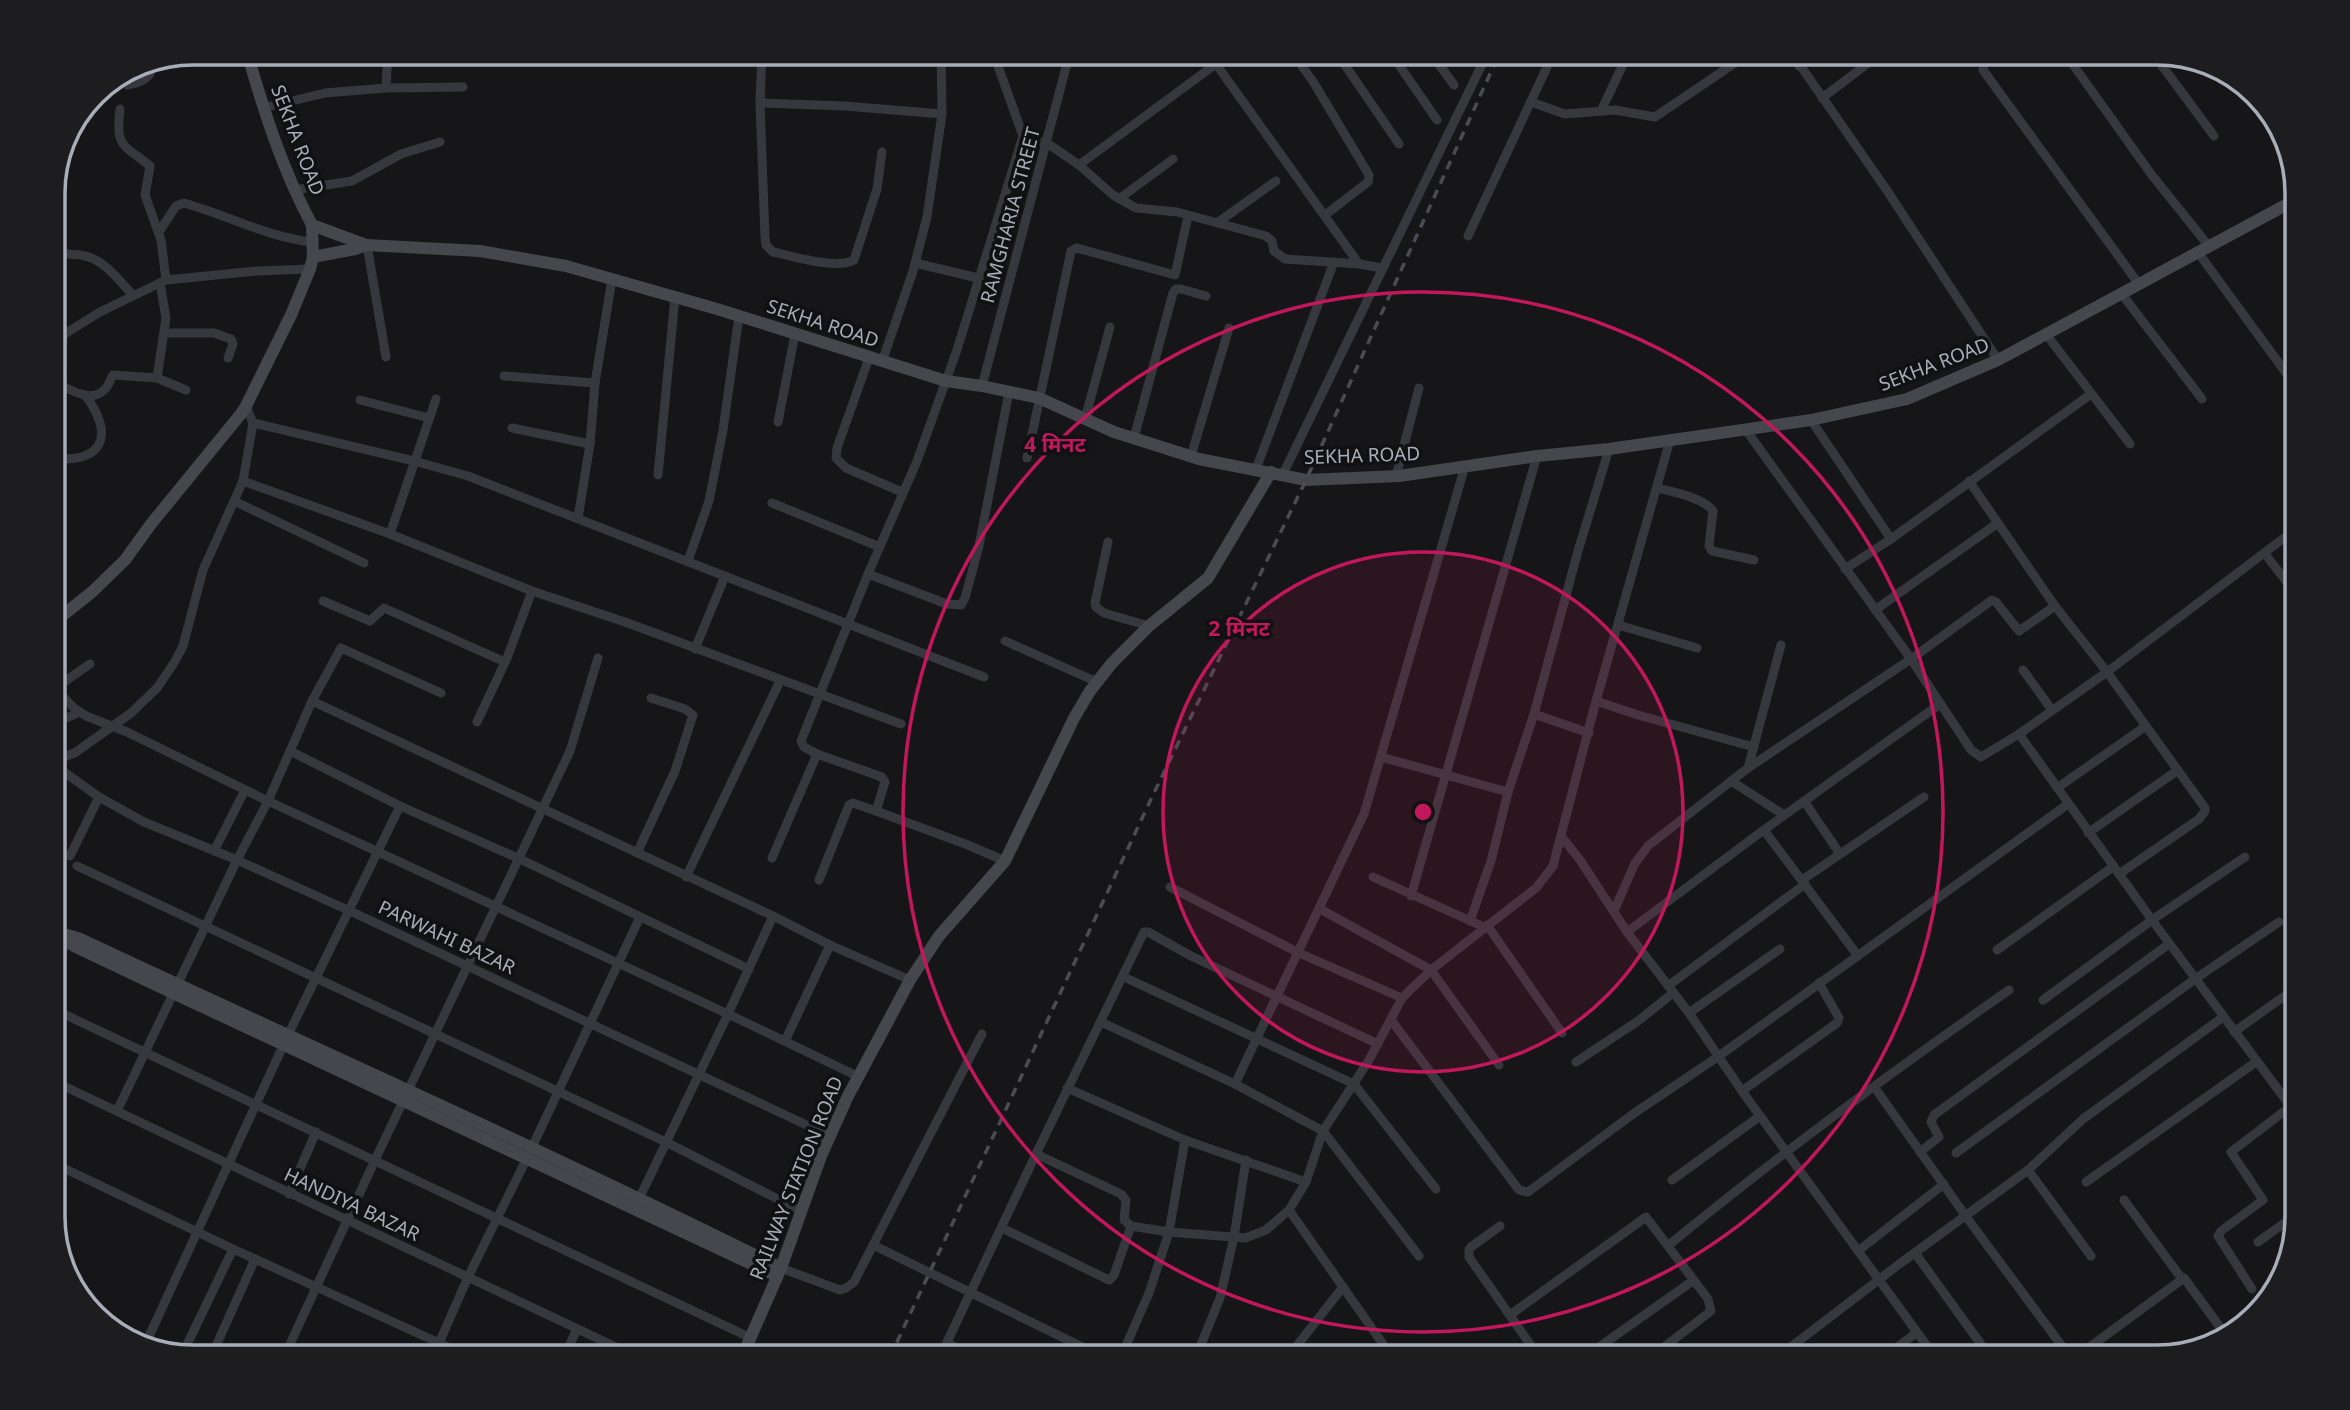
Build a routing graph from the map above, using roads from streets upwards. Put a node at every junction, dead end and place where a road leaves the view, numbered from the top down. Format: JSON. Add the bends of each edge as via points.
{"nodes":[{"id":1,"x":251,"y":65,"type":"edge"},
{"id":2,"x":387,"y":65,"type":"edge"},
{"id":3,"x":761,"y":65,"type":"edge"},
{"id":4,"x":941,"y":65,"type":"edge"},
{"id":5,"x":998,"y":65,"type":"edge"},
{"id":6,"x":1067,"y":65,"type":"edge"},
{"id":7,"x":1215,"y":65,"type":"edge"},
{"id":8,"x":1217,"y":65,"type":"edge"},
{"id":9,"x":1301,"y":65,"type":"edge"},
{"id":10,"x":1348,"y":65,"type":"edge"},
{"id":11,"x":1399,"y":65,"type":"edge"},
{"id":12,"x":1439,"y":65,"type":"edge"},
{"id":13,"x":1482,"y":65,"type":"edge"},
{"id":14,"x":1548,"y":65,"type":"edge"},
{"id":15,"x":1623,"y":65,"type":"edge"},
{"id":16,"x":1732,"y":65,"type":"edge"},
{"id":17,"x":1863,"y":65,"type":"edge"},
{"id":18,"x":1984,"y":65,"type":"edge"},
{"id":19,"x":2073,"y":65,"type":"edge"},
{"id":20,"x":2162,"y":65,"type":"edge"},
{"id":21,"x":1799,"y":66,"type":"edge"},
{"id":22,"x":152,"y":72,"type":"edge"},
{"id":23,"x":127,"y":85,"type":"dead end"},
{"id":24,"x":1454,"y":85,"type":"dead end"},
{"id":25,"x":463,"y":87,"type":"dead end"},
{"id":26,"x":386,"y":88,"type":"junction"},
{"id":27,"x":1822,"y":98,"type":"junction"},
{"id":28,"x":1531,"y":102,"type":"junction"},
{"id":29,"x":760,"y":103,"type":"junction"},
{"id":30,"x":263,"y":108,"type":"junction"},
{"id":31,"x":120,"y":109,"type":"dead end"},
{"id":32,"x":1601,"y":111,"type":"junction"},
{"id":33,"x":942,"y":114,"type":"junction"},
{"id":34,"x":1437,"y":120,"type":"dead end"},
{"id":35,"x":1023,"y":136,"type":"junction"},
{"id":36,"x":2214,"y":136,"type":"dead end"},
{"id":37,"x":440,"y":142,"type":"dead end"},
{"id":38,"x":1047,"y":143,"type":"junction"},
{"id":39,"x":1399,"y":144,"type":"dead end"},
{"id":40,"x":882,"y":152,"type":"dead end"},
{"id":41,"x":1173,"y":159,"type":"dead end"},
{"id":42,"x":1079,"y":165,"type":"junction"},
{"id":43,"x":1276,"y":181,"type":"dead end"},
{"id":44,"x":294,"y":190,"type":"junction"},
{"id":45,"x":1119,"y":199,"type":"junction"},
{"id":46,"x":2285,"y":204,"type":"edge"},
{"id":47,"x":1325,"y":215,"type":"junction"},
{"id":48,"x":1188,"y":216,"type":"junction"},
{"id":49,"x":1217,"y":223,"type":"junction"},
{"id":50,"x":312,"y":225,"type":"junction"},
{"id":51,"x":159,"y":232,"type":"junction"},
{"id":52,"x":1468,"y":236,"type":"dead end"},
{"id":53,"x":312,"y":242,"type":"junction"},
{"id":54,"x":366,"y":245,"type":"junction"},
{"id":55,"x":2202,"y":248,"type":"junction"},
{"id":56,"x":65,"y":256,"type":"edge"},
{"id":57,"x":1334,"y":262,"type":"junction"},
{"id":58,"x":311,"y":263,"type":"junction"},
{"id":59,"x":915,"y":263,"type":"junction"},
{"id":60,"x":1359,"y":264,"type":"junction"},
{"id":61,"x":1382,"y":268,"type":"junction"},
{"id":62,"x":978,"y":278,"type":"junction"},
{"id":63,"x":612,"y":279,"type":"junction"},
{"id":64,"x":163,"y":281,"type":"junction"},
{"id":65,"x":2138,"y":283,"type":"junction"},
{"id":66,"x":2120,"y":293,"type":"junction"},
{"id":67,"x":133,"y":295,"type":"junction"},
{"id":68,"x":1206,"y":296,"type":"dead end"},
{"id":69,"x":675,"y":297,"type":"junction"},
{"id":70,"x":738,"y":316,"type":"junction"},
{"id":71,"x":1111,"y":327,"type":"dead end"},
{"id":72,"x":1229,"y":328,"type":"dead end"},
{"id":73,"x":65,"y":331,"type":"edge"},
{"id":74,"x":165,"y":333,"type":"junction"},
{"id":75,"x":795,"y":334,"type":"junction"},
{"id":76,"x":2046,"y":334,"type":"junction"},
{"id":77,"x":386,"y":357,"type":"dead end"},
{"id":78,"x":228,"y":358,"type":"dead end"},
{"id":79,"x":869,"y":358,"type":"junction"},
{"id":80,"x":1998,"y":360,"type":"junction"},
{"id":81,"x":882,"y":362,"type":"junction"},
{"id":82,"x":2285,"y":370,"type":"edge"},
{"id":83,"x":504,"y":376,"type":"dead end"},
{"id":84,"x":158,"y":378,"type":"junction"},
{"id":85,"x":946,"y":382,"type":"junction"},
{"id":86,"x":595,"y":383,"type":"junction"},
{"id":87,"x":982,"y":386,"type":"junction"},
{"id":88,"x":65,"y":387,"type":"edge"},
{"id":89,"x":1419,"y":388,"type":"dead end"},
{"id":90,"x":186,"y":390,"type":"dead end"},
{"id":91,"x":1009,"y":392,"type":"junction"},
{"id":92,"x":2091,"y":394,"type":"junction"},
{"id":93,"x":85,"y":395,"type":"junction"},
{"id":94,"x":1039,"y":398,"type":"junction"},
{"id":95,"x":436,"y":399,"type":"dead end"},
{"id":96,"x":2202,"y":399,"type":"dead end"},
{"id":97,"x":360,"y":400,"type":"dead end"},
{"id":98,"x":246,"y":406,"type":"junction"},
{"id":99,"x":429,"y":418,"type":"junction"},
{"id":100,"x":1086,"y":419,"type":"junction"},
{"id":101,"x":1811,"y":420,"type":"junction"},
{"id":102,"x":778,"y":422,"type":"dead end"},
{"id":103,"x":253,"y":423,"type":"junction"},
{"id":104,"x":512,"y":428,"type":"dead end"},
{"id":105,"x":1746,"y":430,"type":"junction"},
{"id":106,"x":1134,"y":438,"type":"junction"},
{"id":107,"x":1670,"y":440,"type":"junction"},
{"id":108,"x":590,"y":444,"type":"junction"},
{"id":109,"x":2130,"y":444,"type":"dead end"},
{"id":110,"x":1609,"y":449,"type":"junction"},
{"id":111,"x":1191,"y":456,"type":"junction"},
{"id":112,"x":1537,"y":456,"type":"junction"},
{"id":113,"x":65,"y":458,"type":"edge"},
{"id":114,"x":1027,"y":458,"type":"dead end"},
{"id":115,"x":414,"y":461,"type":"junction"},
{"id":116,"x":1465,"y":466,"type":"junction"},
{"id":117,"x":1256,"y":469,"type":"junction"},
{"id":118,"x":1277,"y":473,"type":"junction"},
{"id":119,"x":658,"y":475,"type":"dead end"},
{"id":120,"x":1396,"y":476,"type":"junction"},
{"id":121,"x":243,"y":481,"type":"junction"},
{"id":122,"x":1969,"y":481,"type":"junction"},
{"id":123,"x":1658,"y":488,"type":"junction"},
{"id":124,"x":902,"y":492,"type":"junction"},
{"id":125,"x":234,"y":501,"type":"junction"},
{"id":126,"x":772,"y":502,"type":"dead end"},
{"id":127,"x":578,"y":518,"type":"junction"},
{"id":128,"x":1998,"y":523,"type":"junction"},
{"id":129,"x":390,"y":534,"type":"junction"},
{"id":130,"x":2285,"y":538,"type":"edge"},
{"id":131,"x":1891,"y":539,"type":"junction"},
{"id":132,"x":1108,"y":542,"type":"dead end"},
{"id":133,"x":880,"y":547,"type":"junction"},
{"id":134,"x":2265,"y":554,"type":"junction"},
{"id":135,"x":1754,"y":560,"type":"dead end"},
{"id":136,"x":688,"y":561,"type":"junction"},
{"id":137,"x":364,"y":563,"type":"dead end"},
{"id":138,"x":1845,"y":569,"type":"junction"},
{"id":139,"x":868,"y":574,"type":"junction"},
{"id":140,"x":725,"y":576,"type":"junction"},
{"id":141,"x":2285,"y":580,"type":"edge"},
{"id":142,"x":532,"y":591,"type":"junction"},
{"id":143,"x":323,"y":601,"type":"dead end"},
{"id":144,"x":2055,"y":606,"type":"junction"},
{"id":145,"x":1875,"y":610,"type":"junction"},
{"id":146,"x":65,"y":613,"type":"edge"},
{"id":147,"x":848,"y":625,"type":"junction"},
{"id":148,"x":1618,"y":625,"type":"junction"},
{"id":149,"x":1149,"y":626,"type":"junction"},
{"id":150,"x":1005,"y":641,"type":"dead end"},
{"id":151,"x":1781,"y":645,"type":"dead end"},
{"id":152,"x":1697,"y":648,"type":"dead end"},
{"id":153,"x":695,"y":649,"type":"junction"},
{"id":154,"x":598,"y":658,"type":"dead end"},
{"id":155,"x":1911,"y":659,"type":"junction"},
{"id":156,"x":505,"y":662,"type":"junction"},
{"id":157,"x":90,"y":664,"type":"dead end"},
{"id":158,"x":2023,"y":670,"type":"dead end"},
{"id":159,"x":2106,"y":672,"type":"junction"},
{"id":160,"x":984,"y":677,"type":"dead end"},
{"id":161,"x":65,"y":681,"type":"edge"},
{"id":162,"x":780,"y":681,"type":"junction"},
{"id":163,"x":1097,"y":682,"type":"junction"},
{"id":164,"x":441,"y":693,"type":"dead end"},
{"id":165,"x":819,"y":694,"type":"junction"},
{"id":166,"x":651,"y":698,"type":"dead end"},
{"id":167,"x":65,"y":699,"type":"edge"},
{"id":168,"x":313,"y":701,"type":"junction"},
{"id":169,"x":1596,"y":701,"type":"junction"},
{"id":170,"x":1940,"y":704,"type":"junction"},
{"id":171,"x":2052,"y":710,"type":"junction"},
{"id":172,"x":80,"y":712,"type":"junction"},
{"id":173,"x":1534,"y":714,"type":"junction"},
{"id":174,"x":65,"y":719,"type":"edge"},
{"id":175,"x":477,"y":722,"type":"dead end"},
{"id":176,"x":901,"y":724,"type":"dead end"},
{"id":177,"x":2146,"y":726,"type":"junction"},
{"id":178,"x":114,"y":727,"type":"junction"},
{"id":179,"x":1588,"y":733,"type":"junction"},
{"id":180,"x":2019,"y":734,"type":"junction"},
{"id":181,"x":1754,"y":747,"type":"junction"},
{"id":182,"x":290,"y":751,"type":"junction"},
{"id":183,"x":817,"y":754,"type":"junction"},
{"id":184,"x":65,"y":757,"type":"edge"},
{"id":185,"x":1381,"y":757,"type":"junction"},
{"id":186,"x":1748,"y":768,"type":"junction"},
{"id":187,"x":2178,"y":770,"type":"junction"},
{"id":188,"x":65,"y":772,"type":"edge"},
{"id":189,"x":1445,"y":774,"type":"junction"},
{"id":190,"x":1731,"y":781,"type":"junction"},
{"id":191,"x":2057,"y":788,"type":"junction"},
{"id":192,"x":245,"y":790,"type":"junction"},
{"id":193,"x":1508,"y":792,"type":"junction"},
{"id":194,"x":99,"y":797,"type":"junction"},
{"id":195,"x":1924,"y":797,"type":"dead end"},
{"id":196,"x":268,"y":801,"type":"junction"},
{"id":197,"x":1804,"y":801,"type":"junction"},
{"id":198,"x":2068,"y":804,"type":"junction"},
{"id":199,"x":400,"y":806,"type":"junction"},
{"id":200,"x":542,"y":809,"type":"junction"},
{"id":201,"x":876,"y":811,"type":"junction"},
{"id":202,"x":1784,"y":815,"type":"junction"},
{"id":203,"x":1764,"y":830,"type":"junction"},
{"id":204,"x":2088,"y":833,"type":"junction"},
{"id":205,"x":1561,"y":836,"type":"junction"},
{"id":206,"x":214,"y":851,"type":"junction"},
{"id":207,"x":377,"y":852,"type":"junction"},
{"id":208,"x":637,"y":853,"type":"junction"},
{"id":209,"x":1840,"y":854,"type":"junction"},
{"id":210,"x":70,"y":856,"type":"dead end"},
{"id":211,"x":2245,"y":857,"type":"dead end"},
{"id":212,"x":772,"y":858,"type":"dead end"},
{"id":213,"x":520,"y":859,"type":"junction"},
{"id":214,"x":237,"y":860,"type":"junction"},
{"id":215,"x":1005,"y":862,"type":"junction"},
{"id":216,"x":77,"y":866,"type":"dead end"},
{"id":217,"x":2116,"y":870,"type":"junction"},
{"id":218,"x":686,"y":877,"type":"junction"},
{"id":219,"x":1373,"y":877,"type":"dead end"},
{"id":220,"x":819,"y":880,"type":"dead end"},
{"id":221,"x":1804,"y":882,"type":"junction"},
{"id":222,"x":1170,"y":887,"type":"dead end"},
{"id":223,"x":1411,"y":896,"type":"junction"},
{"id":224,"x":496,"y":908,"type":"junction"},
{"id":225,"x":1320,"y":909,"type":"junction"},
{"id":226,"x":349,"y":911,"type":"junction"},
{"id":227,"x":1614,"y":911,"type":"junction"},
{"id":228,"x":773,"y":916,"type":"junction"},
{"id":229,"x":640,"y":917,"type":"junction"},
{"id":230,"x":1470,"y":920,"type":"junction"},
{"id":231,"x":2152,"y":920,"type":"junction"},
{"id":232,"x":2279,"y":922,"type":"dead end"},
{"id":233,"x":206,"y":926,"type":"junction"},
{"id":234,"x":1485,"y":926,"type":"junction"},
{"id":235,"x":1627,"y":932,"type":"junction"},
{"id":236,"x":65,"y":938,"type":"edge"},
{"id":237,"x":2169,"y":944,"type":"junction"},
{"id":238,"x":830,"y":945,"type":"junction"},
{"id":239,"x":1780,"y":949,"type":"dead end"},
{"id":240,"x":1997,"y":950,"type":"dead end"},
{"id":241,"x":1299,"y":953,"type":"junction"},
{"id":242,"x":1858,"y":956,"type":"junction"},
{"id":243,"x":616,"y":964,"type":"junction"},
{"id":244,"x":468,"y":967,"type":"junction"},
{"id":245,"x":749,"y":969,"type":"junction"},
{"id":246,"x":1431,"y":970,"type":"junction"},
{"id":247,"x":1124,"y":977,"type":"junction"},
{"id":248,"x":317,"y":979,"type":"junction"},
{"id":249,"x":2195,"y":979,"type":"junction"},
{"id":250,"x":910,"y":980,"type":"junction"},
{"id":251,"x":1819,"y":983,"type":"junction"},
{"id":252,"x":176,"y":989,"type":"junction"},
{"id":253,"x":1671,"y":989,"type":"junction"},
{"id":254,"x":2009,"y":990,"type":"dead end"},
{"id":255,"x":1277,"y":996,"type":"junction"},
{"id":256,"x":2285,"y":996,"type":"edge"},
{"id":257,"x":1402,"y":998,"type":"junction"},
{"id":258,"x":2043,"y":1000,"type":"dead end"},
{"id":259,"x":1689,"y":1013,"type":"junction"},
{"id":260,"x":728,"y":1014,"type":"junction"},
{"id":261,"x":65,"y":1015,"type":"edge"},
{"id":262,"x":2222,"y":1017,"type":"junction"},
{"id":263,"x":1391,"y":1020,"type":"junction"},
{"id":264,"x":1101,"y":1022,"type":"junction"},
{"id":265,"x":589,"y":1023,"type":"junction"},
{"id":266,"x":2234,"y":1032,"type":"junction"},
{"id":267,"x":1562,"y":1033,"type":"dead end"},
{"id":268,"x":436,"y":1034,"type":"junction"},
{"id":269,"x":982,"y":1034,"type":"dead end"},
{"id":270,"x":286,"y":1039,"type":"junction"},
{"id":271,"x":1256,"y":1040,"type":"junction"},
{"id":272,"x":785,"y":1041,"type":"junction"},
{"id":273,"x":1378,"y":1044,"type":"junction"},
{"id":274,"x":145,"y":1052,"type":"junction"},
{"id":275,"x":1718,"y":1056,"type":"junction"},
{"id":276,"x":1576,"y":1062,"type":"dead end"},
{"id":277,"x":2256,"y":1062,"type":"junction"},
{"id":278,"x":1499,"y":1065,"type":"dead end"},
{"id":279,"x":699,"y":1076,"type":"junction"},
{"id":280,"x":857,"y":1076,"type":"junction"},
{"id":281,"x":1235,"y":1084,"type":"junction"},
{"id":282,"x":1354,"y":1084,"type":"junction"},
{"id":283,"x":65,"y":1087,"type":"edge"},
{"id":284,"x":1067,"y":1088,"type":"junction"},
{"id":285,"x":1875,"y":1088,"type":"junction"},
{"id":286,"x":1742,"y":1091,"type":"junction"},
{"id":287,"x":556,"y":1092,"type":"junction"},
{"id":288,"x":406,"y":1095,"type":"junction"},
{"id":289,"x":2285,"y":1098,"type":"edge"},
{"id":290,"x":257,"y":1104,"type":"junction"},
{"id":291,"x":117,"y":1111,"type":"junction"},
{"id":292,"x":2285,"y":1111,"type":"edge"},
{"id":293,"x":1760,"y":1116,"type":"junction"},
{"id":294,"x":1322,"y":1131,"type":"junction"},
{"id":295,"x":316,"y":1132,"type":"junction"},
{"id":296,"x":830,"y":1136,"type":"junction"},
{"id":297,"x":1185,"y":1140,"type":"junction"},
{"id":298,"x":668,"y":1143,"type":"junction"},
{"id":299,"x":1920,"y":1152,"type":"junction"},
{"id":300,"x":529,"y":1153,"type":"junction"},
{"id":301,"x":1787,"y":1153,"type":"junction"},
{"id":302,"x":1956,"y":1153,"type":"dead end"},
{"id":303,"x":1036,"y":1154,"type":"junction"},
{"id":304,"x":375,"y":1160,"type":"junction"},
{"id":305,"x":1246,"y":1160,"type":"junction"},
{"id":306,"x":229,"y":1165,"type":"junction"},
{"id":307,"x":65,"y":1169,"type":"edge"},
{"id":308,"x":2028,"y":1170,"type":"junction"},
{"id":309,"x":1672,"y":1181,"type":"dead end"},
{"id":310,"x":1306,"y":1182,"type":"junction"},
{"id":311,"x":2086,"y":1182,"type":"dead end"},
{"id":312,"x":1944,"y":1184,"type":"junction"},
{"id":313,"x":1436,"y":1189,"type":"dead end"},
{"id":314,"x":289,"y":1194,"type":"junction"},
{"id":315,"x":2124,"y":1200,"type":"dead end"},
{"id":316,"x":638,"y":1203,"type":"junction"},
{"id":317,"x":1289,"y":1210,"type":"junction"},
{"id":318,"x":801,"y":1212,"type":"junction"},
{"id":319,"x":1966,"y":1217,"type":"junction"},
{"id":320,"x":498,"y":1218,"type":"junction"},
{"id":321,"x":346,"y":1221,"type":"junction"},
{"id":322,"x":2285,"y":1223,"type":"edge"},
{"id":323,"x":1131,"y":1226,"type":"junction"},
{"id":324,"x":1500,"y":1226,"type":"dead end"},
{"id":325,"x":1002,"y":1228,"type":"junction"},
{"id":326,"x":1169,"y":1232,"type":"junction"},
{"id":327,"x":197,"y":1233,"type":"junction"},
{"id":328,"x":1234,"y":1237,"type":"junction"},
{"id":329,"x":2258,"y":1242,"type":"dead end"},
{"id":330,"x":873,"y":1245,"type":"junction"},
{"id":331,"x":1669,"y":1245,"type":"junction"},
{"id":332,"x":233,"y":1249,"type":"junction"},
{"id":333,"x":1858,"y":1251,"type":"junction"},
{"id":334,"x":1915,"y":1253,"type":"junction"},
{"id":335,"x":1419,"y":1256,"type":"dead end"},
{"id":336,"x":2091,"y":1256,"type":"dead end"},
{"id":337,"x":256,"y":1259,"type":"junction"},
{"id":338,"x":779,"y":1272,"type":"junction"},
{"id":339,"x":468,"y":1277,"type":"junction"},
{"id":340,"x":2182,"y":1279,"type":"junction"},
{"id":341,"x":1694,"y":1280,"type":"junction"},
{"id":342,"x":1879,"y":1280,"type":"junction"},
{"id":343,"x":1343,"y":1287,"type":"junction"},
{"id":344,"x":316,"y":1288,"type":"junction"},
{"id":345,"x":2252,"y":1289,"type":"dead end"},
{"id":346,"x":971,"y":1292,"type":"junction"},
{"id":347,"x":1510,"y":1315,"type":"junction"},
{"id":348,"x":2221,"y":1328,"type":"edge"},
{"id":349,"x":577,"y":1329,"type":"junction"},
{"id":350,"x":1916,"y":1333,"type":"junction"},
{"id":351,"x":149,"y":1337,"type":"edge"},
{"id":352,"x":751,"y":1338,"type":"junction"},
{"id":353,"x":439,"y":1343,"type":"junction"},
{"id":354,"x":947,"y":1343,"type":"joint"},
{"id":355,"x":187,"y":1345,"type":"edge"},
{"id":356,"x":217,"y":1345,"type":"edge"},
{"id":357,"x":290,"y":1345,"type":"edge"},
{"id":358,"x":443,"y":1345,"type":"edge"},
{"id":359,"x":570,"y":1345,"type":"edge"},
{"id":360,"x":611,"y":1345,"type":"edge"},
{"id":361,"x":748,"y":1345,"type":"edge"},
{"id":362,"x":951,"y":1345,"type":"edge"},
{"id":363,"x":1079,"y":1345,"type":"edge"},
{"id":364,"x":1126,"y":1345,"type":"edge"},
{"id":365,"x":1201,"y":1345,"type":"edge"},
{"id":366,"x":1297,"y":1345,"type":"edge"},
{"id":367,"x":1384,"y":1345,"type":"edge"},
{"id":368,"x":1531,"y":1345,"type":"edge"},
{"id":369,"x":1602,"y":1345,"type":"edge"},
{"id":370,"x":1667,"y":1345,"type":"edge"},
{"id":371,"x":1794,"y":1345,"type":"edge"},
{"id":372,"x":1900,"y":1345,"type":"edge"},
{"id":373,"x":1926,"y":1345,"type":"edge"},
{"id":374,"x":1981,"y":1345,"type":"edge"},
{"id":375,"x":2061,"y":1345,"type":"edge"},
{"id":376,"x":2092,"y":1345,"type":"edge"}],
"edges":[{"from":1,"to":30,"type":"street","name":"SEKHA ROAD"},
{"from":2,"to":26,"type":"street"},
{"from":3,"to":29,"type":"street"},
{"from":4,"to":33,"type":"street"},
{"from":5,"to":35,"type":"street"},
{"from":6,"to":38,"type":"street","name":"RAMGHARIA STREET"},
{"from":7,"to":42,"type":"street"},
{"from":8,"to":47,"type":"street"},
{"from":9,"to":47,"type":"street","via":[[1369,174],[1368,182]]},
{"from":10,"to":39,"type":"street"},
{"from":11,"to":34,"type":"street"},
{"from":12,"to":24,"type":"street"},
{"from":13,"to":61,"type":"street"},
{"from":14,"to":28,"type":"street"},
{"from":15,"to":32,"type":"street"},
{"from":16,"to":32,"type":"street","via":[[1660,115]]},
{"from":17,"to":27,"type":"street"},
{"from":18,"to":65,"type":"street"},
{"from":19,"to":55,"type":"street"},
{"from":20,"to":36,"type":"street"},
{"from":21,"to":27,"type":"street"},
{"from":22,"to":23,"type":"street"},
{"from":25,"to":26,"type":"street"},
{"from":26,"to":30,"type":"street","via":[[325,93]]},
{"from":27,"to":80,"type":"street"},
{"from":28,"to":32,"type":"street","via":[[1564,114]]},
{"from":28,"to":52,"type":"street"},
{"from":29,"to":33,"type":"street"},
{"from":29,"to":40,"type":"street","via":[[765,237],[773,252],[835,264],[856,259],[877,189]]},
{"from":30,"to":44,"type":"street","name":"SEKHA ROAD"},
{"from":31,"to":51,"type":"street","via":[[118,130],[124,144],[150,166],[145,195]]},
{"from":33,"to":59,"type":"street","via":[[927,217]]},
{"from":35,"to":38,"type":"street"},
{"from":35,"to":62,"type":"street"},
{"from":37,"to":44,"type":"street","via":[[401,154],[352,181]]},
{"from":38,"to":42,"type":"street"},
{"from":38,"to":87,"type":"street","name":"RAMGHARIA STREET"},
{"from":41,"to":45,"type":"street"},
{"from":42,"to":45,"type":"street"},
{"from":43,"to":49,"type":"street"},
{"from":44,"to":50,"type":"street","name":"SEKHA ROAD"},
{"from":45,"to":48,"type":"street","via":[[1136,208]]},
{"from":46,"to":55,"type":"street","name":"SEKHA ROAD"},
{"from":47,"to":60,"type":"street"},
{"from":48,"to":49,"type":"street"},
{"from":48,"to":94,"type":"street","via":[[1175,275],[1077,248],[1071,251]]},
{"from":49,"to":57,"type":"street","via":[[1269,238],[1274,251],[1285,259]]},
{"from":50,"to":53,"type":"street"},
{"from":50,"to":54,"type":"street","name":"SEKHA ROAD"},
{"from":51,"to":53,"type":"street","via":[[176,206],[184,203],[271,234]]},
{"from":51,"to":64,"type":"street"},
{"from":53,"to":58,"type":"street"},
{"from":54,"to":58,"type":"street","name":"SEKHA ROAD"},
{"from":54,"to":63,"type":"street","name":"SEKHA ROAD","via":[[480,251]]},
{"from":54,"to":77,"type":"street"},
{"from":55,"to":65,"type":"street","name":"SEKHA ROAD"},
{"from":55,"to":82,"type":"street"},
{"from":56,"to":67,"type":"street","via":[[93,258]]},
{"from":57,"to":60,"type":"street"},
{"from":57,"to":117,"type":"street"},
{"from":58,"to":64,"type":"street"},
{"from":58,"to":98,"type":"street"},
{"from":59,"to":62,"type":"street"},
{"from":59,"to":81,"type":"street"},
{"from":60,"to":61,"type":"street"},
{"from":61,"to":118,"type":"street"},
{"from":62,"to":85,"type":"street"},
{"from":63,"to":69,"type":"street","name":"SEKHA ROAD"},
{"from":63,"to":86,"type":"street"},
{"from":64,"to":67,"type":"street"},
{"from":64,"to":74,"type":"street"},
{"from":65,"to":66,"type":"street","name":"SEKHA ROAD"},
{"from":66,"to":76,"type":"street","name":"SEKHA ROAD"},
{"from":66,"to":96,"type":"street"},
{"from":67,"to":73,"type":"street"},
{"from":68,"to":106,"type":"street","via":[[1181,289],[1173,293]]},
{"from":69,"to":70,"type":"street","name":"SEKHA ROAD"},
{"from":69,"to":119,"type":"street"},
{"from":70,"to":75,"type":"street","name":"SEKHA ROAD"},
{"from":70,"to":136,"type":"street","via":[[709,501]]},
{"from":71,"to":100,"type":"street"},
{"from":72,"to":111,"type":"street"},
{"from":74,"to":78,"type":"street","via":[[214,333],[230,339],[233,344]]},
{"from":74,"to":84,"type":"street"},
{"from":75,"to":79,"type":"street","name":"SEKHA ROAD"},
{"from":75,"to":102,"type":"street"},
{"from":76,"to":80,"type":"street","name":"SEKHA ROAD"},
{"from":76,"to":92,"type":"street"},
{"from":79,"to":81,"type":"street","name":"SEKHA ROAD"},
{"from":79,"to":124,"type":"street","via":[[836,458],[846,468]]},
{"from":80,"to":101,"type":"street","name":"SEKHA ROAD","via":[[1907,399]]},
{"from":81,"to":85,"type":"street","name":"SEKHA ROAD"},
{"from":83,"to":86,"type":"street"},
{"from":84,"to":90,"type":"street"},
{"from":84,"to":93,"type":"street","via":[[113,375],[102,392]]},
{"from":85,"to":87,"type":"street","name":"SEKHA ROAD"},
{"from":85,"to":124,"type":"street"},
{"from":86,"to":108,"type":"street"},
{"from":87,"to":91,"type":"street","name":"SEKHA ROAD"},
{"from":88,"to":93,"type":"street"},
{"from":89,"to":120,"type":"street"},
{"from":91,"to":94,"type":"street","name":"SEKHA ROAD"},
{"from":91,"to":139,"type":"street","via":[[979,546],[961,606]]},
{"from":92,"to":109,"type":"street"},
{"from":92,"to":122,"type":"street"},
{"from":93,"to":113,"type":"street","via":[[102,422],[101,437],[89,455]]},
{"from":94,"to":100,"type":"street","name":"SEKHA ROAD"},
{"from":94,"to":114,"type":"street"},
{"from":95,"to":99,"type":"street"},
{"from":97,"to":99,"type":"street"},
{"from":98,"to":103,"type":"street"},
{"from":98,"to":146,"type":"street","via":[[125,560]]},
{"from":99,"to":115,"type":"street"},
{"from":100,"to":106,"type":"street","name":"SEKHA ROAD"},
{"from":101,"to":105,"type":"street","name":"SEKHA ROAD"},
{"from":101,"to":131,"type":"street"},
{"from":103,"to":115,"type":"street"},
{"from":103,"to":121,"type":"street"},
{"from":104,"to":108,"type":"street"},
{"from":105,"to":107,"type":"street","name":"SEKHA ROAD"},
{"from":105,"to":138,"type":"street"},
{"from":106,"to":111,"type":"street","name":"SEKHA ROAD"},
{"from":107,"to":110,"type":"street","name":"SEKHA ROAD"},
{"from":107,"to":123,"type":"street"},
{"from":108,"to":127,"type":"street"},
{"from":110,"to":112,"type":"street","name":"SEKHA ROAD"},
{"from":110,"to":173,"type":"street"},
{"from":111,"to":117,"type":"street","name":"SEKHA ROAD"},
{"from":112,"to":116,"type":"street","name":"SEKHA ROAD"},
{"from":112,"to":189,"type":"street"},
{"from":115,"to":127,"type":"street","via":[[468,476]]},
{"from":115,"to":129,"type":"street"},
{"from":116,"to":120,"type":"street","name":"SEKHA ROAD"},
{"from":116,"to":185,"type":"street"},
{"from":117,"to":118,"type":"street","name":"SEKHA ROAD"},
{"from":118,"to":120,"type":"street","name":"SEKHA ROAD","via":[[1306,480]]},
{"from":118,"to":149,"type":"street","name":"RAILWAY STATION ROAD","via":[[1208,578]]},
{"from":121,"to":125,"type":"street"},
{"from":121,"to":129,"type":"street"},
{"from":122,"to":128,"type":"street"},
{"from":122,"to":131,"type":"street"},
{"from":123,"to":135,"type":"street","via":[[1711,508],[1709,546],[1713,551]]},
{"from":123,"to":148,"type":"street"},
{"from":124,"to":133,"type":"street"},
{"from":125,"to":137,"type":"street"},
{"from":125,"to":178,"type":"street","via":[[204,570],[174,663],[144,702]]},
{"from":126,"to":133,"type":"street"},
{"from":127,"to":136,"type":"street"},
{"from":128,"to":144,"type":"street"},
{"from":128,"to":145,"type":"street"},
{"from":129,"to":142,"type":"street"},
{"from":130,"to":134,"type":"street"},
{"from":131,"to":138,"type":"street"},
{"from":132,"to":149,"type":"street","via":[[1096,607]]},
{"from":133,"to":139,"type":"street"},
{"from":134,"to":141,"type":"street"},
{"from":134,"to":159,"type":"street"},
{"from":136,"to":140,"type":"street"},
{"from":138,"to":145,"type":"street"},
{"from":139,"to":147,"type":"street"},
{"from":140,"to":147,"type":"street"},
{"from":140,"to":153,"type":"street"},
{"from":142,"to":153,"type":"street"},
{"from":142,"to":156,"type":"street"},
{"from":143,"to":156,"type":"street","via":[[370,621],[384,608]]},
{"from":144,"to":155,"type":"street","via":[[2019,631],[1992,600]]},
{"from":144,"to":159,"type":"street"},
{"from":145,"to":155,"type":"street"},
{"from":147,"to":160,"type":"street"},
{"from":147,"to":165,"type":"street"},
{"from":148,"to":152,"type":"street"},
{"from":148,"to":169,"type":"street"},
{"from":149,"to":163,"type":"street","name":"RAILWAY STATION ROAD"},
{"from":150,"to":163,"type":"street"},
{"from":151,"to":181,"type":"street"},
{"from":153,"to":162,"type":"street"},
{"from":154,"to":200,"type":"street","via":[[570,751]]},
{"from":155,"to":170,"type":"street"},
{"from":155,"to":186,"type":"street"},
{"from":156,"to":175,"type":"street"},
{"from":157,"to":161,"type":"street"},
{"from":158,"to":171,"type":"street"},
{"from":159,"to":171,"type":"street"},
{"from":159,"to":177,"type":"street"},
{"from":162,"to":165,"type":"street"},
{"from":162,"to":218,"type":"street"},
{"from":163,"to":215,"type":"street","name":"RAILWAY STATION ROAD","via":[[1074,718]]},
{"from":164,"to":168,"type":"street","via":[[342,648]]},
{"from":165,"to":176,"type":"street"},
{"from":165,"to":183,"type":"street","via":[[801,741]]},
{"from":166,"to":208,"type":"street","via":[[693,715],[675,771]]},
{"from":167,"to":172,"type":"street"},
{"from":168,"to":182,"type":"street"},
{"from":168,"to":200,"type":"street"},
{"from":169,"to":179,"type":"street"},
{"from":169,"to":181,"type":"street"},
{"from":170,"to":180,"type":"street","via":[[1978,757]]},
{"from":170,"to":197,"type":"street"},
{"from":171,"to":180,"type":"street"},
{"from":172,"to":174,"type":"street"},
{"from":172,"to":178,"type":"street"},
{"from":173,"to":179,"type":"street"},
{"from":173,"to":193,"type":"street"},
{"from":177,"to":187,"type":"street"},
{"from":177,"to":191,"type":"street"},
{"from":178,"to":184,"type":"street"},
{"from":178,"to":192,"type":"street"},
{"from":179,"to":205,"type":"street"},
{"from":180,"to":191,"type":"street"},
{"from":181,"to":186,"type":"street"},
{"from":182,"to":196,"type":"street"},
{"from":182,"to":199,"type":"street"},
{"from":183,"to":201,"type":"street","via":[[882,777],[885,782]]},
{"from":183,"to":212,"type":"street"},
{"from":185,"to":189,"type":"street"},
{"from":185,"to":225,"type":"street","via":[[1364,814]]},
{"from":186,"to":190,"type":"street"},
{"from":187,"to":204,"type":"street"},
{"from":187,"to":217,"type":"street","via":[[2205,811]]},
{"from":188,"to":194,"type":"street","name":"PARWAHI BAZAR"},
{"from":189,"to":193,"type":"street"},
{"from":189,"to":223,"type":"street"},
{"from":190,"to":202,"type":"street"},
{"from":190,"to":227,"type":"street","via":[[1649,845],[1635,863]]},
{"from":191,"to":198,"type":"street"},
{"from":192,"to":196,"type":"street"},
{"from":192,"to":206,"type":"street"},
{"from":193,"to":230,"type":"street"},
{"from":194,"to":206,"type":"street","name":"PARWAHI BAZAR","via":[[144,822]]},
{"from":194,"to":210,"type":"street"},
{"from":195,"to":209,"type":"street"},
{"from":196,"to":207,"type":"street"},
{"from":196,"to":214,"type":"street"},
{"from":197,"to":202,"type":"street"},
{"from":197,"to":209,"type":"street"},
{"from":198,"to":204,"type":"street"},
{"from":198,"to":242,"type":"street"},
{"from":199,"to":207,"type":"street"},
{"from":199,"to":213,"type":"street"},
{"from":200,"to":208,"type":"street"},
{"from":200,"to":213,"type":"street"},
{"from":201,"to":215,"type":"street"},
{"from":201,"to":220,"type":"street","via":[[849,805]]},
{"from":202,"to":203,"type":"street"},
{"from":203,"to":221,"type":"street"},
{"from":203,"to":235,"type":"street"},
{"from":204,"to":217,"type":"street"},
{"from":205,"to":227,"type":"street"},
{"from":205,"to":234,"type":"street","via":[[1553,866],[1543,881]]},
{"from":206,"to":214,"type":"street","name":"PARWAHI BAZAR"},
{"from":207,"to":224,"type":"street"},
{"from":207,"to":226,"type":"street"},
{"from":208,"to":218,"type":"street"},
{"from":209,"to":221,"type":"street"},
{"from":211,"to":231,"type":"street"},
{"from":213,"to":224,"type":"street"},
{"from":213,"to":229,"type":"street"},
{"from":214,"to":226,"type":"street","name":"PARWAHI BAZAR"},
{"from":214,"to":233,"type":"street"},
{"from":215,"to":250,"type":"street","name":"RAILWAY STATION ROAD","via":[[939,936]]},
{"from":216,"to":233,"type":"street"},
{"from":217,"to":231,"type":"street"},
{"from":217,"to":240,"type":"street"},
{"from":218,"to":228,"type":"street"},
{"from":219,"to":223,"type":"street"},
{"from":221,"to":242,"type":"street"},
{"from":221,"to":253,"type":"street"},
{"from":222,"to":241,"type":"street"},
{"from":223,"to":230,"type":"street"},
{"from":224,"to":243,"type":"street"},
{"from":224,"to":244,"type":"street"},
{"from":225,"to":241,"type":"street"},
{"from":225,"to":246,"type":"street"},
{"from":226,"to":244,"type":"street","name":"PARWAHI BAZAR"},
{"from":226,"to":248,"type":"street"},
{"from":227,"to":235,"type":"street"},
{"from":228,"to":238,"type":"street"},
{"from":228,"to":245,"type":"street"},
{"from":229,"to":243,"type":"street"},
{"from":229,"to":245,"type":"street"},
{"from":230,"to":234,"type":"street"},
{"from":231,"to":237,"type":"street"},
{"from":231,"to":258,"type":"street"},
{"from":232,"to":249,"type":"street"},
{"from":233,"to":248,"type":"street"},
{"from":233,"to":252,"type":"street"},
{"from":234,"to":246,"type":"street"},
{"from":234,"to":267,"type":"street"},
{"from":235,"to":253,"type":"street"},
{"from":236,"to":252,"type":"street"},
{"from":237,"to":249,"type":"street"},
{"from":237,"to":299,"type":"street","via":[[1934,1115],[1931,1122],[1939,1137]]},
{"from":238,"to":250,"type":"street"},
{"from":238,"to":272,"type":"street"},
{"from":239,"to":259,"type":"street"},
{"from":241,"to":255,"type":"street"},
{"from":241,"to":257,"type":"street"},
{"from":242,"to":251,"type":"street"},
{"from":243,"to":260,"type":"street"},
{"from":243,"to":265,"type":"street"},
{"from":244,"to":265,"type":"street","name":"PARWAHI BAZAR"},
{"from":244,"to":268,"type":"street"},
{"from":245,"to":260,"type":"street"},
{"from":246,"to":257,"type":"street"},
{"from":246,"to":278,"type":"street"},
{"from":247,"to":255,"type":"street","via":[[1147,931]]},
{"from":247,"to":264,"type":"street"},
{"from":247,"to":271,"type":"street"},
{"from":248,"to":268,"type":"street"},
{"from":248,"to":270,"type":"street"},
{"from":249,"to":262,"type":"street"},
{"from":249,"to":302,"type":"street"},
{"from":250,"to":280,"type":"street","name":"RAILWAY STATION ROAD"},
{"from":251,"to":275,"type":"street"},
{"from":251,"to":286,"type":"street","via":[[1837,1011],[1837,1023]]},
{"from":252,"to":270,"type":"street"},
{"from":252,"to":274,"type":"street"},
{"from":253,"to":259,"type":"street"},
{"from":253,"to":276,"type":"street","via":[[1638,1021]]},
{"from":254,"to":285,"type":"street"},
{"from":255,"to":271,"type":"street"},
{"from":255,"to":273,"type":"street"},
{"from":256,"to":266,"type":"street"},
{"from":257,"to":263,"type":"street"},
{"from":259,"to":275,"type":"street"},
{"from":260,"to":272,"type":"street"},
{"from":260,"to":279,"type":"street"},
{"from":261,"to":274,"type":"street"},
{"from":262,"to":266,"type":"street"},
{"from":262,"to":308,"type":"street","via":[[2083,1119]]},
{"from":263,"to":273,"type":"street"},
{"from":263,"to":275,"type":"street","via":[[1525,1193]]},
{"from":264,"to":281,"type":"street"},
{"from":264,"to":284,"type":"street"},
{"from":265,"to":279,"type":"street","name":"PARWAHI BAZAR"},
{"from":265,"to":287,"type":"street"},
{"from":266,"to":277,"type":"street"},
{"from":268,"to":287,"type":"street"},
{"from":268,"to":288,"type":"street"},
{"from":269,"to":330,"type":"street"},
{"from":270,"to":288,"type":"street"},
{"from":270,"to":290,"type":"street"},
{"from":271,"to":281,"type":"street"},
{"from":271,"to":282,"type":"street"},
{"from":272,"to":280,"type":"street"},
{"from":273,"to":282,"type":"street"},
{"from":274,"to":290,"type":"street"},
{"from":274,"to":291,"type":"street"},
{"from":275,"to":286,"type":"street"},
{"from":277,"to":289,"type":"street"},
{"from":277,"to":311,"type":"street"},
{"from":279,"to":296,"type":"street","name":"PARWAHI BAZAR"},
{"from":279,"to":298,"type":"street"},
{"from":280,"to":296,"type":"street","name":"RAILWAY STATION ROAD"},
{"from":281,"to":294,"type":"street"},
{"from":282,"to":294,"type":"street"},
{"from":282,"to":313,"type":"street"},
{"from":283,"to":291,"type":"street","name":"HANDIYA BAZAR"},
{"from":284,"to":297,"type":"street"},
{"from":284,"to":303,"type":"street"},
{"from":285,"to":299,"type":"street"},
{"from":285,"to":301,"type":"street"},
{"from":286,"to":293,"type":"street"},
{"from":287,"to":298,"type":"street"},
{"from":287,"to":300,"type":"street"},
{"from":288,"to":300,"type":"street"},
{"from":288,"to":304,"type":"street"},
{"from":290,"to":295,"type":"street"},
{"from":290,"to":306,"type":"street"},
{"from":291,"to":306,"type":"street","name":"HANDIYA BAZAR"},
{"from":292,"to":345,"type":"street","via":[[2231,1152],[2263,1200],[2218,1236]]},
{"from":293,"to":301,"type":"street"},
{"from":293,"to":309,"type":"street"},
{"from":294,"to":310,"type":"street"},
{"from":294,"to":335,"type":"street"},
{"from":295,"to":304,"type":"street"},
{"from":295,"to":314,"type":"street"},
{"from":296,"to":318,"type":"street","name":"RAILWAY STATION ROAD"},
{"from":297,"to":305,"type":"street"},
{"from":297,"to":326,"type":"street"},
{"from":298,"to":316,"type":"street"},
{"from":298,"to":318,"type":"street"},
{"from":299,"to":312,"type":"street"},
{"from":300,"to":316,"type":"street"},
{"from":300,"to":320,"type":"street"},
{"from":301,"to":331,"type":"street"},
{"from":301,"to":333,"type":"street"},
{"from":303,"to":323,"type":"street","via":[[1121,1194],[1126,1200],[1124,1220]]},
{"from":303,"to":325,"type":"street"},
{"from":304,"to":320,"type":"street"},
{"from":304,"to":321,"type":"street"},
{"from":305,"to":310,"type":"street"},
{"from":305,"to":328,"type":"street"},
{"from":306,"to":314,"type":"street","name":"HANDIYA BAZAR"},
{"from":306,"to":327,"type":"street"},
{"from":307,"to":327,"type":"street"},
{"from":308,"to":319,"type":"street"},
{"from":308,"to":336,"type":"street"},
{"from":310,"to":317,"type":"street"},
{"from":312,"to":319,"type":"street"},
{"from":312,"to":333,"type":"street"},
{"from":314,"to":321,"type":"street","name":"HANDIYA BAZAR"},
{"from":315,"to":340,"type":"street"},
{"from":316,"to":338,"type":"street"},
{"from":317,"to":328,"type":"street","via":[[1261,1233]]},
{"from":317,"to":343,"type":"street"},
{"from":318,"to":338,"type":"street","name":"RAILWAY STATION ROAD"},
{"from":319,"to":334,"type":"street"},
{"from":319,"to":375,"type":"street"},
{"from":320,"to":339,"type":"street"},
{"from":320,"to":352,"type":"street"},
{"from":321,"to":339,"type":"street","name":"HANDIYA BAZAR"},
{"from":321,"to":344,"type":"street"},
{"from":322,"to":329,"type":"street"},
{"from":323,"to":325,"type":"street","via":[[1109,1280]]},
{"from":323,"to":326,"type":"street"},
{"from":324,"to":347,"type":"street","via":[[1468,1253]]},
{"from":325,"to":346,"type":"street"},
{"from":326,"to":328,"type":"street"},
{"from":326,"to":364,"type":"street"},
{"from":327,"to":332,"type":"street"},
{"from":327,"to":351,"type":"street"},
{"from":328,"to":365,"type":"street","via":[[1220,1298]]},
{"from":330,"to":338,"type":"street","via":[[854,1282],[846,1288]]},
{"from":330,"to":346,"type":"street"},
{"from":331,"to":341,"type":"street"},
{"from":331,"to":347,"type":"street","via":[[1644,1217]]},
{"from":332,"to":337,"type":"street"},
{"from":332,"to":355,"type":"street"},
{"from":333,"to":342,"type":"street"},
{"from":334,"to":342,"type":"street"},
{"from":334,"to":374,"type":"street"},
{"from":337,"to":344,"type":"street"},
{"from":337,"to":356,"type":"street"},
{"from":338,"to":352,"type":"street","name":"RAILWAY STATION ROAD"},
{"from":339,"to":349,"type":"street","name":"HANDIYA BAZAR"},
{"from":339,"to":353,"type":"street"},
{"from":340,"to":348,"type":"street"},
{"from":340,"to":376,"type":"street"},
{"from":341,"to":369,"type":"street"},
{"from":341,"to":370,"type":"street","via":[[1709,1301],[1710,1314]]},
{"from":342,"to":350,"type":"street"},
{"from":342,"to":371,"type":"street"},
{"from":343,"to":366,"type":"street"},
{"from":343,"to":367,"type":"street"},
{"from":344,"to":353,"type":"street"},
{"from":344,"to":357,"type":"street"},
{"from":346,"to":354,"type":"street"},
{"from":346,"to":363,"type":"street"},
{"from":347,"to":368,"type":"street"},
{"from":349,"to":359,"type":"street"},
{"from":349,"to":360,"type":"street","name":"HANDIYA BAZAR"},
{"from":350,"to":372,"type":"street"},
{"from":350,"to":373,"type":"street"},
{"from":352,"to":361,"type":"street","name":"RAILWAY STATION ROAD"},
{"from":353,"to":358,"type":"street"},
{"from":354,"to":362,"type":"street"}]}
